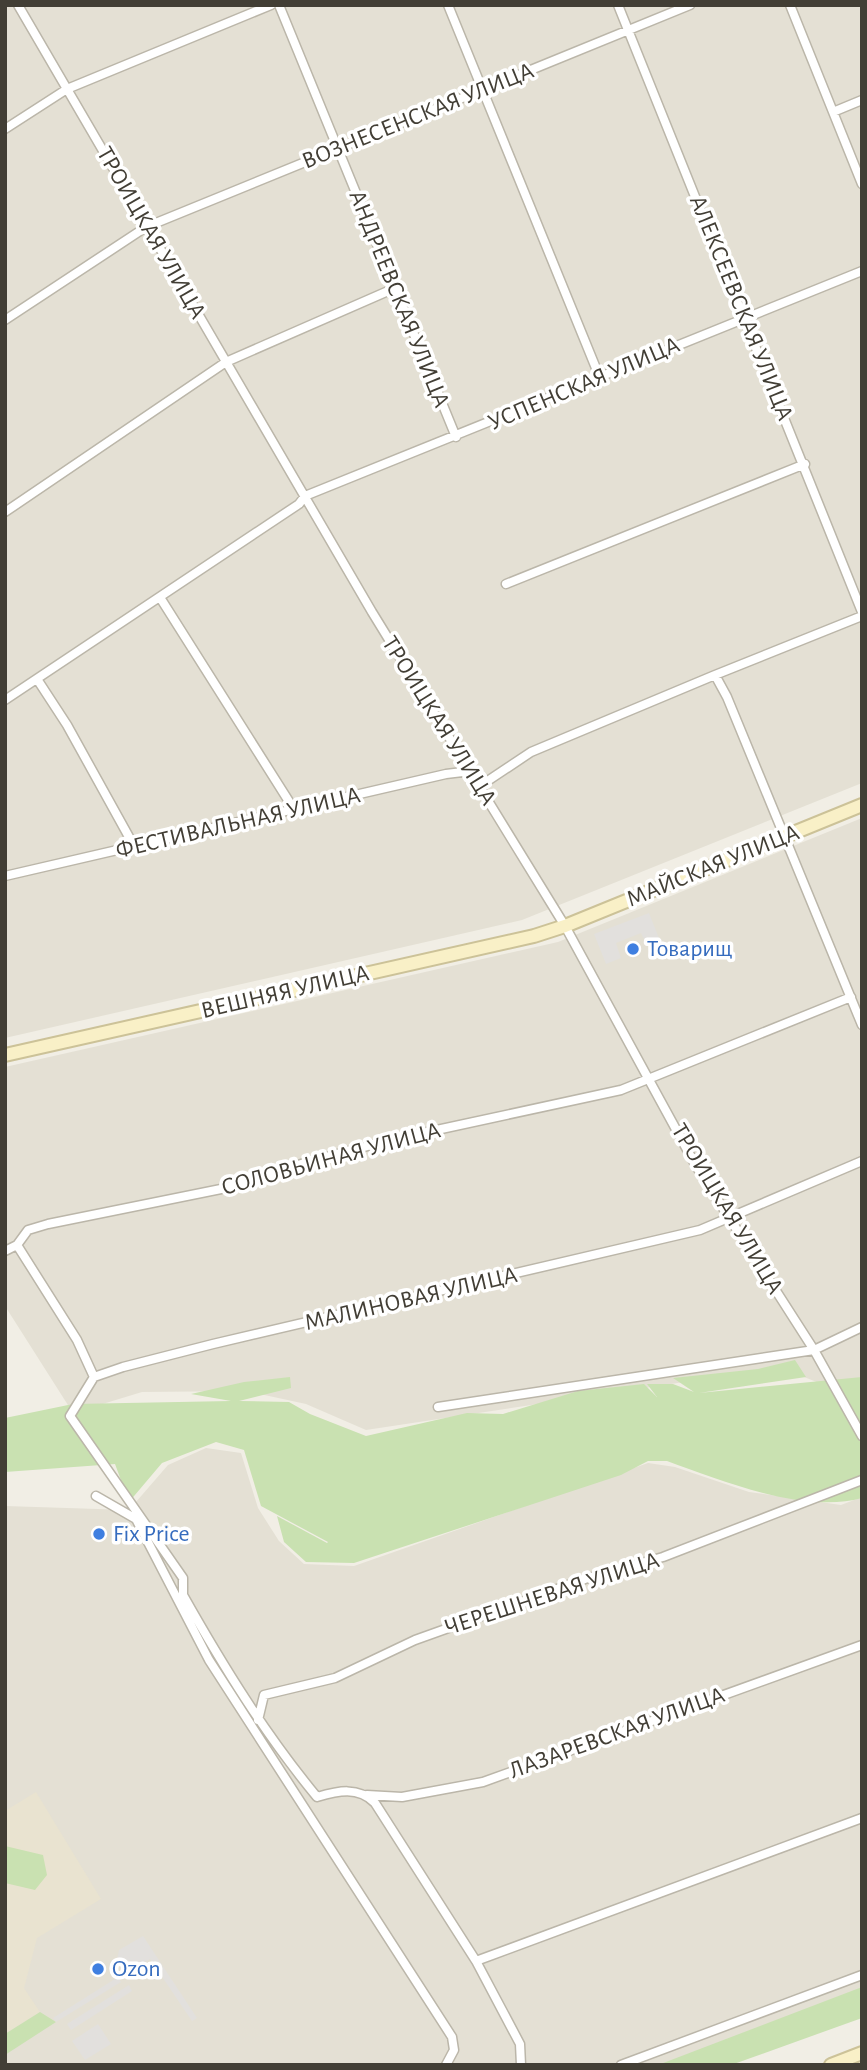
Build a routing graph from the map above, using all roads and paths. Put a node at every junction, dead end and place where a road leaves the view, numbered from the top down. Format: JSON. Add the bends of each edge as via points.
{"nodes":[{"id":1,"x":18,"y":5,"type":"edge"},
{"id":2,"x":271,"y":5,"type":"edge"},
{"id":3,"x":279,"y":5,"type":"edge"},
{"id":4,"x":448,"y":5,"type":"edge"},
{"id":5,"x":618,"y":5,"type":"edge"},
{"id":6,"x":690,"y":5,"type":"edge"},
{"id":7,"x":790,"y":5,"type":"edge"},
{"id":8,"x":628,"y":30,"type":"junction"},
{"id":9,"x":67,"y":89,"type":"junction"},
{"id":10,"x":482,"y":90,"type":"junction"},
{"id":11,"x":862,"y":100,"type":"edge"},
{"id":12,"x":833,"y":112,"type":"junction"},
{"id":13,"x":5,"y":130,"type":"edge"},
{"id":14,"x":338,"y":149,"type":"junction"},
{"id":15,"x":862,"y":184,"type":"edge"},
{"id":16,"x":146,"y":227,"type":"junction"},
{"id":17,"x":862,"y":271,"type":"edge"},
{"id":18,"x":395,"y":288,"type":"junction"},
{"id":19,"x":744,"y":318,"type":"junction"},
{"id":20,"x":5,"y":320,"type":"edge"},
{"id":21,"x":226,"y":362,"type":"junction"},
{"id":22,"x":600,"y":378,"type":"junction"},
{"id":23,"x":456,"y":438,"type":"junction"},
{"id":24,"x":805,"y":464,"type":"junction"},
{"id":25,"x":305,"y":496,"type":"junction"},
{"id":26,"x":5,"y":512,"type":"edge"},
{"id":27,"x":506,"y":584,"type":"dead end"},
{"id":28,"x":161,"y":599,"type":"junction"},
{"id":29,"x":862,"y":614,"type":"edge"},
{"id":30,"x":715,"y":675,"type":"junction"},
{"id":31,"x":37,"y":679,"type":"junction"},
{"id":32,"x":5,"y":701,"type":"edge"},
{"id":33,"x":471,"y":771,"type":"junction"},
{"id":34,"x":480,"y":786,"type":"junction"},
{"id":35,"x":862,"y":805,"type":"edge"},
{"id":36,"x":295,"y":811,"type":"junction"},
{"id":37,"x":785,"y":837,"type":"junction"},
{"id":38,"x":134,"y":846,"type":"junction"},
{"id":39,"x":5,"y":876,"type":"edge"},
{"id":40,"x":565,"y":926,"type":"junction"},
{"id":41,"x":851,"y":997,"type":"junction"},
{"id":42,"x":862,"y":1025,"type":"edge"},
{"id":43,"x":5,"y":1055,"type":"edge"},
{"id":44,"x":651,"y":1080,"type":"junction"},
{"id":45,"x":862,"y":1161,"type":"edge"},
{"id":46,"x":727,"y":1217,"type":"junction"},
{"id":47,"x":17,"y":1245,"type":"junction"},
{"id":48,"x":5,"y":1251,"type":"edge"},
{"id":49,"x":862,"y":1327,"type":"edge"},
{"id":50,"x":814,"y":1350,"type":"junction"},
{"id":51,"x":94,"y":1377,"type":"junction"},
{"id":52,"x":438,"y":1406,"type":"dead end"},
{"id":53,"x":862,"y":1436,"type":"edge"},
{"id":54,"x":862,"y":1480,"type":"edge"},
{"id":55,"x":96,"y":1496,"type":"dead end"},
{"id":56,"x":862,"y":1645,"type":"edge"},
{"id":57,"x":258,"y":1720,"type":"junction"},
{"id":58,"x":367,"y":1795,"type":"junction"},
{"id":59,"x":862,"y":1818,"type":"edge"},
{"id":60,"x":477,"y":1961,"type":"junction"},
{"id":61,"x":862,"y":1975,"type":"edge"},
{"id":62,"x":862,"y":2053,"type":"edge"},
{"id":63,"x":446,"y":2065,"type":"edge"},
{"id":64,"x":521,"y":2065,"type":"edge"},
{"id":65,"x":621,"y":2065,"type":"edge"},
{"id":66,"x":831,"y":2065,"type":"edge"}],
"edges":[{"from":1,"to":9,"type":"street","name":"ТРОИЦКАЯ УЛИЦА"},
{"from":2,"to":9,"type":"street"},
{"from":3,"to":14,"type":"street","name":"АНДРЕЕВСКАЯ УЛИЦА"},
{"from":4,"to":10,"type":"street"},
{"from":5,"to":8,"type":"street","name":"АЛЕКСЕЕВСКАЯ УЛИЦА"},
{"from":6,"to":8,"type":"street","name":"ВОЗНЕСЕНСКАЯ УЛИЦА"},
{"from":7,"to":12,"type":"street"},
{"from":8,"to":10,"type":"street","name":"ВОЗНЕСЕНСКАЯ УЛИЦА"},
{"from":8,"to":19,"type":"street","name":"АЛЕКСЕЕВСКАЯ УЛИЦА"},
{"from":9,"to":13,"type":"street"},
{"from":9,"to":16,"type":"street","name":"ТРОИЦКАЯ УЛИЦА"},
{"from":10,"to":14,"type":"street","name":"ВОЗНЕСЕНСКАЯ УЛИЦА"},
{"from":10,"to":22,"type":"street"},
{"from":11,"to":12,"type":"street"},
{"from":12,"to":15,"type":"street"},
{"from":14,"to":16,"type":"street","name":"ВОЗНЕСЕНСКАЯ УЛИЦА"},
{"from":14,"to":18,"type":"street","name":"АНДРЕЕВСКАЯ УЛИЦА"},
{"from":16,"to":20,"type":"street","name":"ВОЗНЕСЕНСКАЯ УЛИЦА"},
{"from":16,"to":21,"type":"street","name":"ТРОИЦКАЯ УЛИЦА"},
{"from":17,"to":19,"type":"street","name":"УСПЕНСКАЯ УЛИЦА"},
{"from":18,"to":21,"type":"street"},
{"from":18,"to":23,"type":"street","name":"АНДРЕЕВСКАЯ УЛИЦА"},
{"from":19,"to":22,"type":"street","name":"УСПЕНСКАЯ УЛИЦА"},
{"from":19,"to":24,"type":"street","name":"АЛЕКСЕЕВСКАЯ УЛИЦА"},
{"from":21,"to":25,"type":"street","name":"ТРОИЦКАЯ УЛИЦА"},
{"from":21,"to":26,"type":"street"},
{"from":22,"to":23,"type":"street","name":"УСПЕНСКАЯ УЛИЦА"},
{"from":23,"to":25,"type":"street","name":"УСПЕНСКАЯ УЛИЦА"},
{"from":24,"to":27,"type":"street"},
{"from":24,"to":29,"type":"street","name":"АЛЕКСЕЕВСКАЯ УЛИЦА"},
{"from":25,"to":28,"type":"street","name":"УСПЕНСКАЯ УЛИЦА"},
{"from":25,"to":33,"type":"street","name":"ТРОИЦКАЯ УЛИЦА"},
{"from":28,"to":31,"type":"street","name":"УСПЕНСКАЯ УЛИЦА"},
{"from":28,"to":36,"type":"street"},
{"from":29,"to":30,"type":"street"},
{"from":30,"to":34,"type":"street","via":[[531,752]]},
{"from":30,"to":37,"type":"street"},
{"from":31,"to":32,"type":"street","name":"УСПЕНСКАЯ УЛИЦА"},
{"from":31,"to":38,"type":"street"},
{"from":33,"to":34,"type":"street","name":"ТРОИЦКАЯ УЛИЦА"},
{"from":33,"to":36,"type":"street","name":"ФЕСТИВАЛЬНАЯ УЛИЦА"},
{"from":34,"to":40,"type":"street","name":"ТРОИЦКАЯ УЛИЦА"},
{"from":35,"to":37,"type":"street","name":"МАЙСКАЯ УЛИЦА"},
{"from":36,"to":38,"type":"street","name":"ФЕСТИВАЛЬНАЯ УЛИЦА"},
{"from":37,"to":40,"type":"street","name":"МАЙСКАЯ УЛИЦА"},
{"from":37,"to":41,"type":"street"},
{"from":38,"to":39,"type":"street","name":"ФЕСТИВАЛЬНАЯ УЛИЦА"},
{"from":40,"to":43,"type":"street","name":"ВЕШНЯЯ УЛИЦА"},
{"from":40,"to":44,"type":"street","name":"ТРОИЦКАЯ УЛИЦА"},
{"from":41,"to":42,"type":"street"},
{"from":41,"to":44,"type":"street","name":"СОЛОВЬИНАЯ УЛИЦА"},
{"from":44,"to":46,"type":"street","name":"ТРОИЦКАЯ УЛИЦА"},
{"from":44,"to":47,"type":"street","name":"СОЛОВЬИНАЯ УЛИЦА","via":[[574,1102],[384,1142],[220,1189],[48,1224],[28,1230]]},
{"from":45,"to":46,"type":"street","name":"МАЛИНОВАЯ УЛИЦА"},
{"from":46,"to":50,"type":"street","name":"ТРОИЦКАЯ УЛИЦА"},
{"from":46,"to":51,"type":"street","name":"МАЛИНОВАЯ УЛИЦА","via":[[661,1241],[284,1327]]},
{"from":47,"to":48,"type":"street","name":"СОЛОВЬИНАЯ УЛИЦА"},
{"from":47,"to":51,"type":"street","via":[[77,1340]]},
{"from":49,"to":50,"type":"street"},
{"from":50,"to":52,"type":"street"},
{"from":50,"to":53,"type":"street","name":"ТРОИЦКАЯ УЛИЦА"},
{"from":51,"to":57,"type":"street","via":[[70,1416],[183,1578],[183,1595]]},
{"from":54,"to":57,"type":"street","name":"ЧЕРЕШНЕВАЯ УЛИЦА","via":[[663,1558],[585,1579],[415,1640],[335,1678],[264,1695]]},
{"from":55,"to":63,"type":"street","via":[[135,1518],[209,1660],[452,2037],[454,2050]]},
{"from":56,"to":58,"type":"street","name":"ЛАЗАРЕВСКАЯ УЛИЦА","via":[[483,1782],[402,1797]]},
{"from":57,"to":58,"type":"street","name":"ЛАЗАРЕВСКАЯ УЛИЦА","via":[[317,1797],[344,1790]]},
{"from":58,"to":60,"type":"street","via":[[417,1864]]},
{"from":59,"to":60,"type":"street"},
{"from":60,"to":64,"type":"street","via":[[520,2043]]},
{"from":61,"to":65,"type":"street"},
{"from":62,"to":66,"type":"street"}]}
